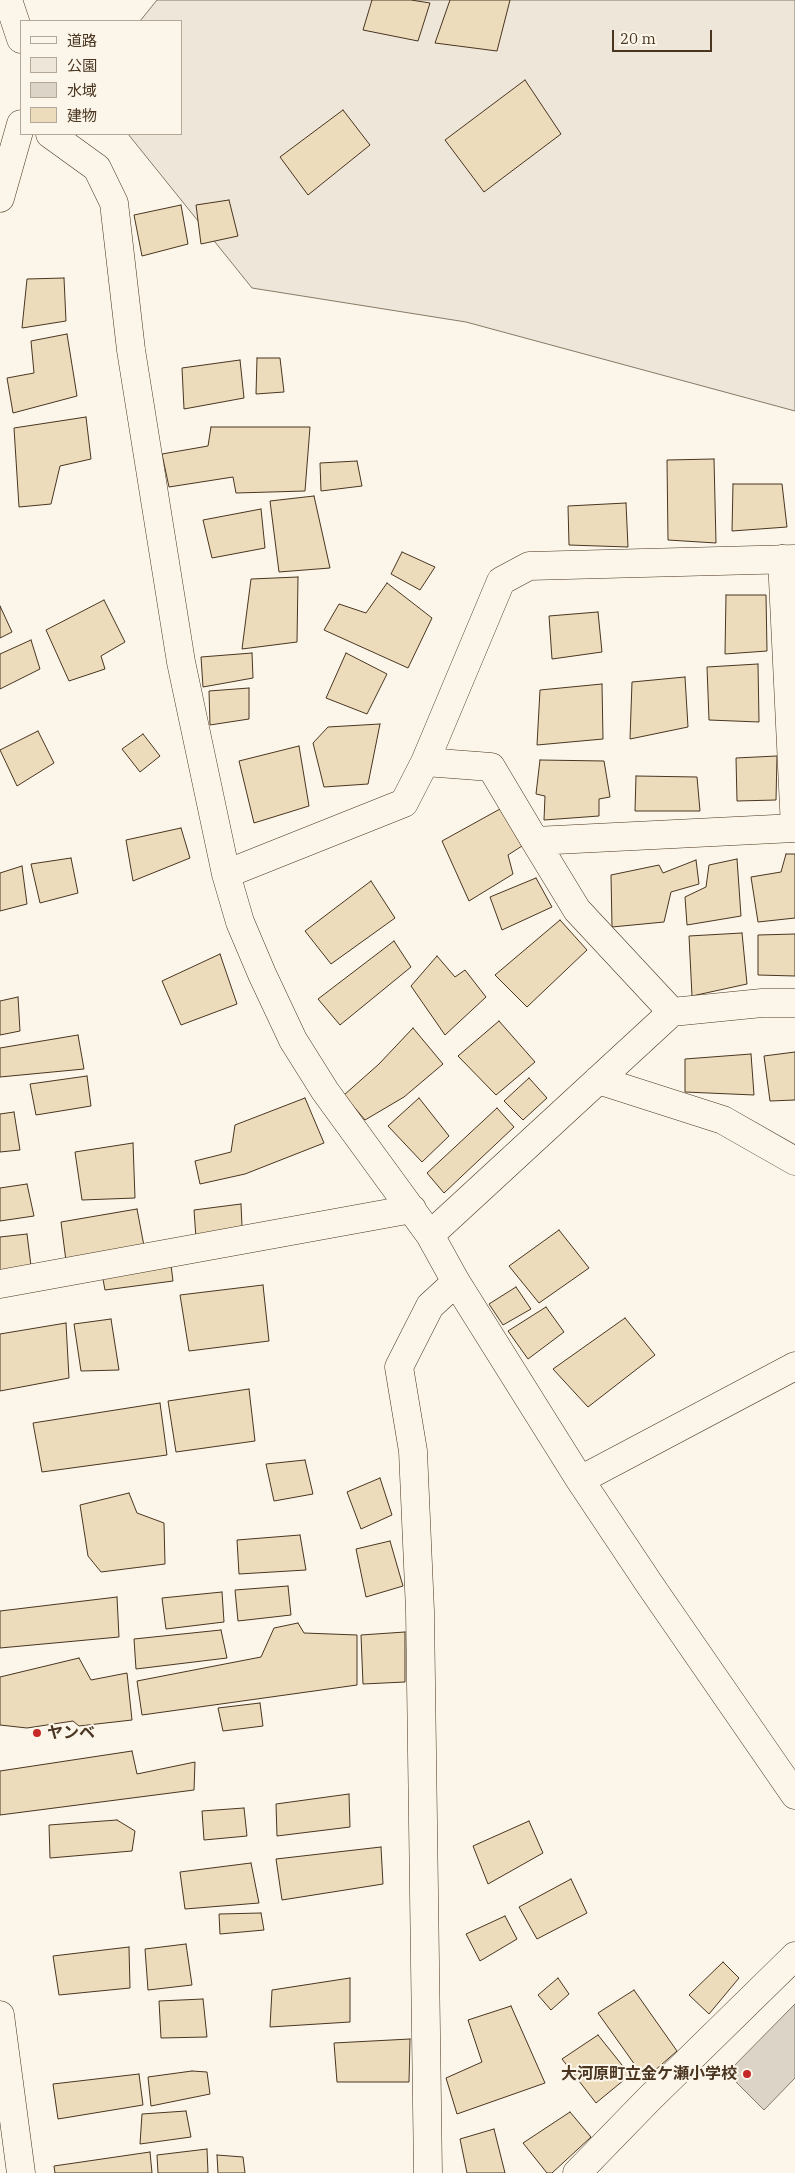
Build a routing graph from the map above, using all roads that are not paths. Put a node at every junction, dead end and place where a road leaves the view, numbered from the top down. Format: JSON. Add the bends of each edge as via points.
{"nodes":[{"id":1,"x":8,"y":0,"type":"edge"},
{"id":2,"x":20,"y":37,"type":"edge"},
{"id":3,"x":20,"y":128,"type":"edge"},
{"id":4,"x":51,"y":135,"type":"edge"},
{"id":5,"x":0,"y":198,"type":"edge"},
{"id":6,"x":788,"y":559,"type":"edge"},
{"id":7,"x":425,"y":762,"type":"junction"},
{"id":8,"x":795,"y":828,"type":"edge"},
{"id":9,"x":535,"y":841,"type":"junction"},
{"id":10,"x":226,"y":874,"type":"junction"},
{"id":11,"x":795,"y":1003,"type":"edge"},
{"id":12,"x":672,"y":1012,"type":"junction"},
{"id":13,"x":598,"y":1080,"type":"junction"},
{"id":14,"x":795,"y":1161,"type":"edge"},
{"id":15,"x":412,"y":1209,"type":"junction"},
{"id":16,"x":430,"y":1235,"type":"junction"},
{"id":17,"x":456,"y":1282,"type":"junction"},
{"id":18,"x":0,"y":1284,"type":"edge"},
{"id":19,"x":795,"y":1366,"type":"edge"},
{"id":20,"x":580,"y":1480,"type":"junction"},
{"id":21,"x":795,"y":1795,"type":"edge"},
{"id":22,"x":795,"y":1956,"type":"edge"},
{"id":23,"x":0,"y":2015,"type":"edge"},
{"id":24,"x":21,"y":2173,"type":"edge"},
{"id":25,"x":428,"y":2173,"type":"edge"},
{"id":26,"x":577,"y":2173,"type":"edge"}],
"edges":[{"from":1,"to":2,"type":"street"},
{"from":3,"to":5,"type":"street"},
{"from":4,"to":10,"type":"street","via":[[97,168],[114,203],[131,350],[181,662]]},
{"from":6,"to":7,"type":"street","via":[[529,566],[501,581]]},
{"from":6,"to":8,"type":"street"},
{"from":7,"to":9,"type":"street","via":[[491,767]]},
{"from":7,"to":10,"type":"street","via":[[404,803]]},
{"from":8,"to":9,"type":"street"},
{"from":9,"to":12,"type":"street","via":[[577,910]]},
{"from":10,"to":15,"type":"street","via":[[240,922],[293,1040],[324,1091]]},
{"from":11,"to":12,"type":"street"},
{"from":12,"to":13,"type":"street"},
{"from":13,"to":14,"type":"street","via":[[723,1120]]},
{"from":13,"to":16,"type":"street"},
{"from":15,"to":16,"type":"street"},
{"from":15,"to":18,"type":"street"},
{"from":16,"to":17,"type":"street"},
{"from":17,"to":20,"type":"street"},
{"from":17,"to":25,"type":"street","via":[[430,1306],[399,1367],[413,1451],[420,1611]]},
{"from":19,"to":20,"type":"street"},
{"from":20,"to":21,"type":"street"},
{"from":22,"to":26,"type":"street"},
{"from":23,"to":24,"type":"street"}]}
